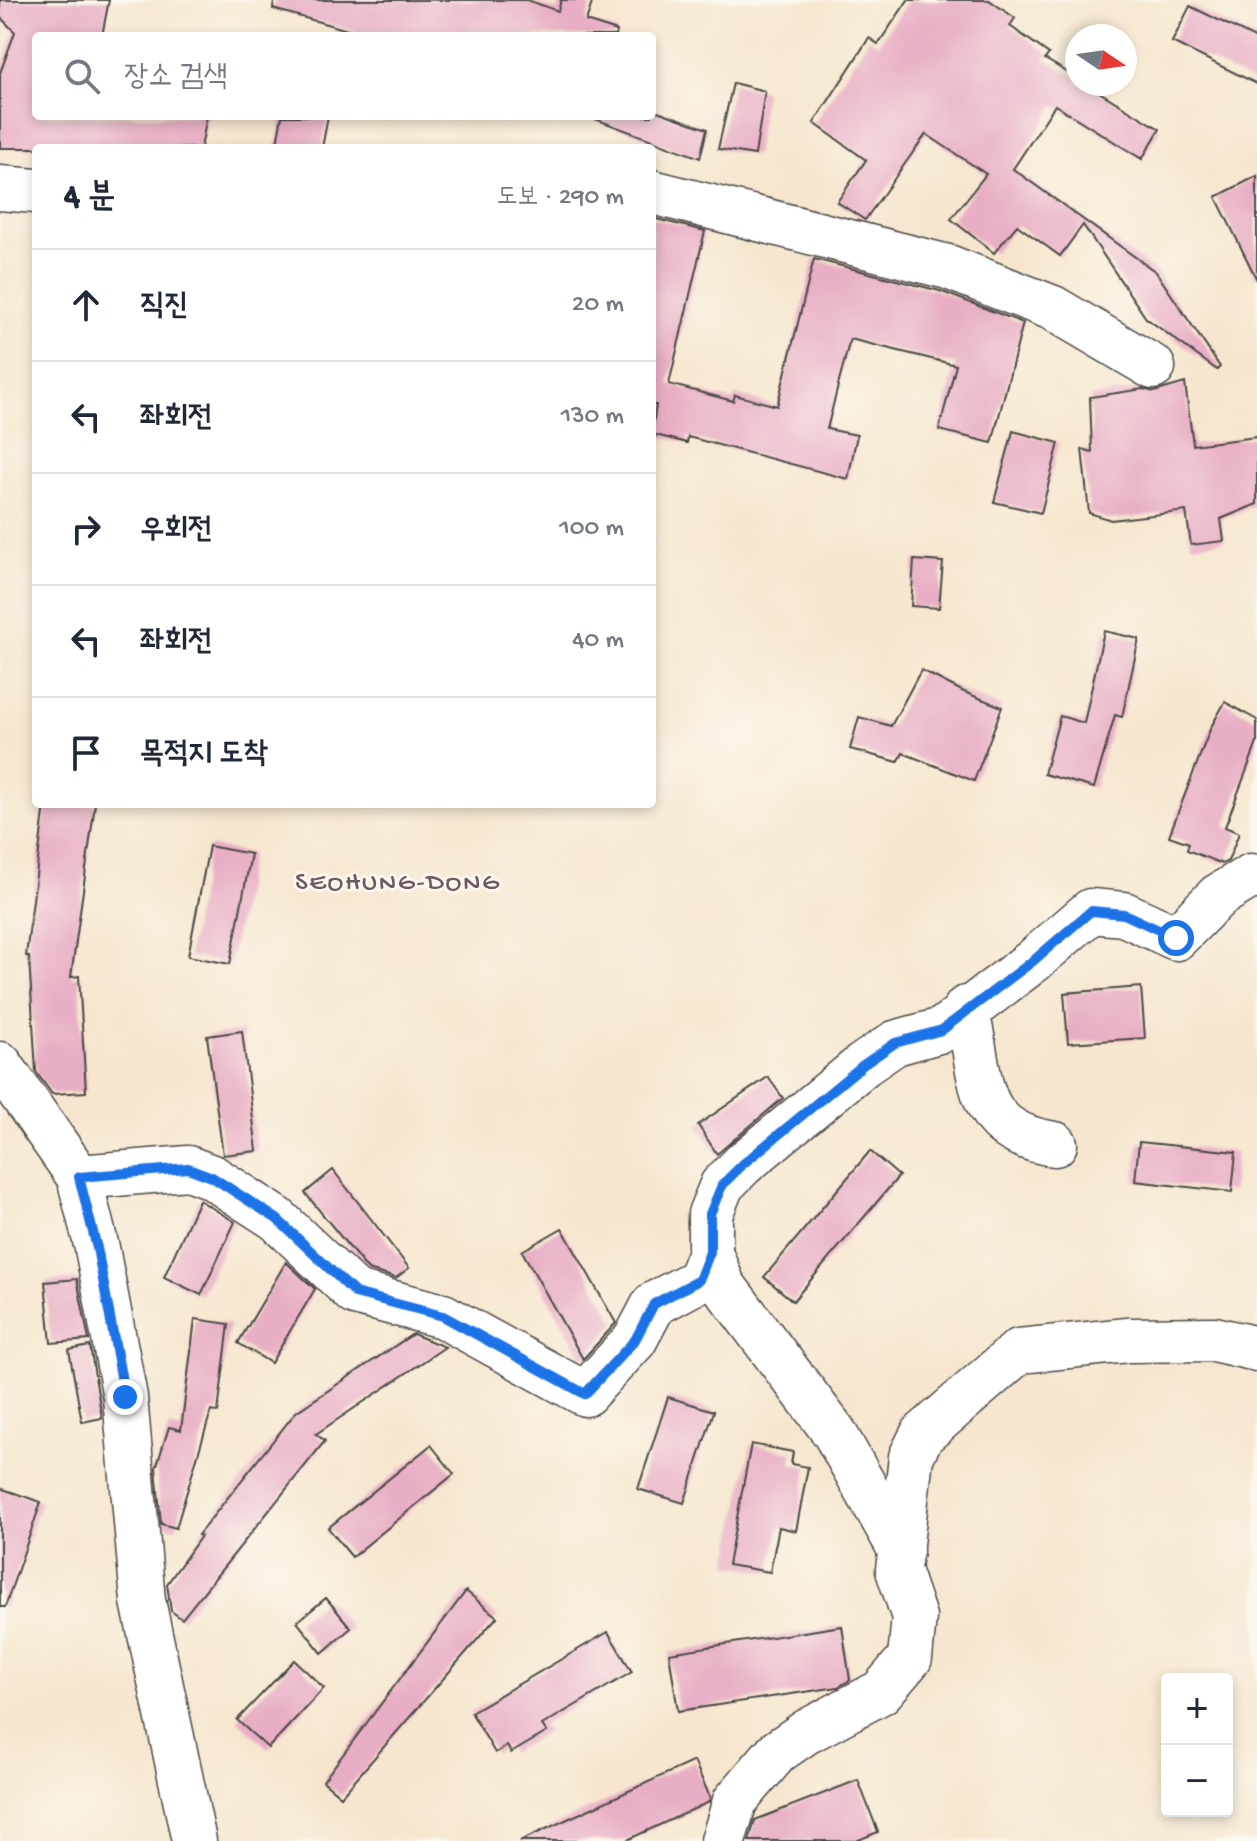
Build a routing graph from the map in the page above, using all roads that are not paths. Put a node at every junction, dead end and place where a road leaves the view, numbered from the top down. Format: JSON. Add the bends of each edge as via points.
{"nodes":[{"id":1,"x":0,"y":188,"type":"edge"},
{"id":2,"x":32,"y":191,"type":"edge"},
{"id":3,"x":656,"y":193,"type":"edge"},
{"id":4,"x":1153,"y":367,"type":"dead end"},
{"id":5,"x":1257,"y":877,"type":"edge"},
{"id":6,"x":966,"y":1008,"type":"junction"},
{"id":7,"x":0,"y":1064,"type":"edge"},
{"id":8,"x":1055,"y":1144,"type":"dead end"},
{"id":9,"x":79,"y":1177,"type":"junction"},
{"id":10,"x":710,"y":1252,"type":"junction"},
{"id":11,"x":1257,"y":1349,"type":"edge"},
{"id":12,"x":901,"y":1551,"type":"junction"},
{"id":13,"x":194,"y":1841,"type":"edge"},
{"id":14,"x":723,"y":1841,"type":"edge"}],
"edges":[{"from":1,"to":2,"type":"street"},
{"from":3,"to":4,"type":"street","via":[[948,267],[1053,308]]},
{"from":5,"to":6,"type":"street","via":[[1218,896],[1176,938],[1124,914],[1091,911]]},
{"from":6,"to":8,"type":"street","via":[[983,1091],[995,1117],[1011,1133]]},
{"from":6,"to":10,"type":"street","via":[[942,1030],[895,1043],[863,1065],[743,1164],[722,1185],[710,1214]]},
{"from":7,"to":9,"type":"street"},
{"from":9,"to":10,"type":"street","via":[[188,1168],[212,1177],[277,1219],[355,1293],[443,1316],[585,1394],[635,1340],[654,1304],[699,1280]]},
{"from":9,"to":13,"type":"street","via":[[125,1397],[143,1601]]},
{"from":10,"to":12,"type":"street","via":[[723,1285],[834,1432]]},
{"from":11,"to":12,"type":"street","via":[[1214,1339],[1142,1339],[1019,1351],[922,1435],[911,1457]]},
{"from":12,"to":14,"type":"street","via":[[898,1570],[914,1617],[910,1658],[881,1692],[777,1752],[735,1801]]}]}
